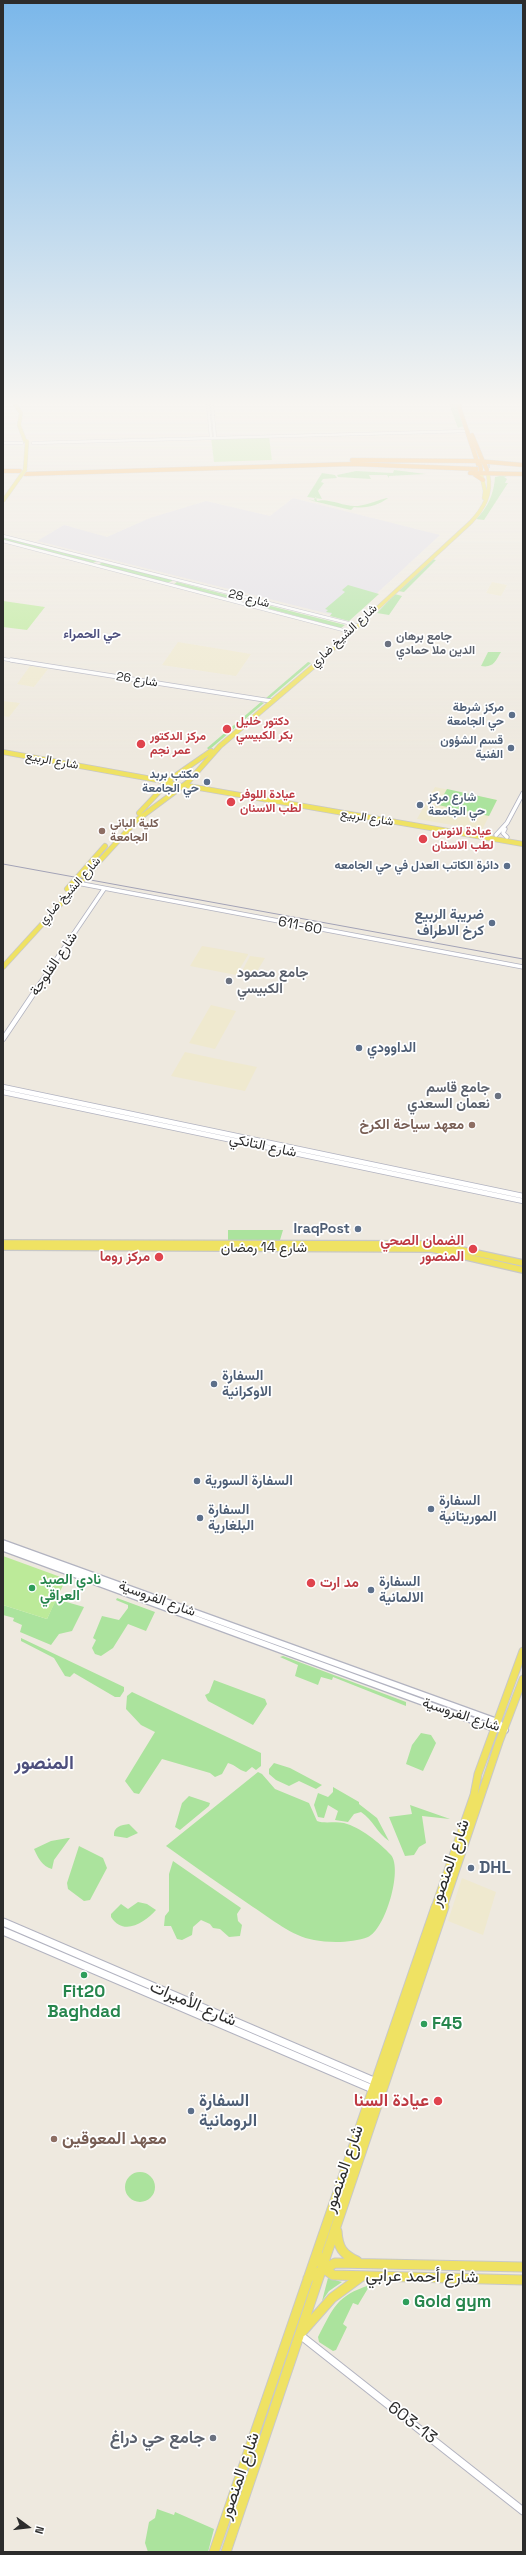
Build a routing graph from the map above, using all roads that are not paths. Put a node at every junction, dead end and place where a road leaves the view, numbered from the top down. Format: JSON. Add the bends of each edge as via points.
{"nodes":[{"id":1,"x":466,"y":523,"type":"edge"},
{"id":2,"x":470,"y":523,"type":"edge"},
{"id":3,"x":3,"y":536,"type":"edge"},
{"id":4,"x":3,"y":541,"type":"edge"},
{"id":5,"x":100,"y":561,"type":"junction"},
{"id":6,"x":95,"y":565,"type":"junction"},
{"id":7,"x":174,"y":580,"type":"junction"},
{"id":8,"x":169,"y":584,"type":"junction"},
{"id":9,"x":243,"y":598,"type":"junction"},
{"id":10,"x":238,"y":602,"type":"junction"},
{"id":11,"x":349,"y":625,"type":"junction"},
{"id":12,"x":356,"y":625,"type":"junction"},
{"id":13,"x":343,"y":630,"type":"junction"},
{"id":14,"x":347,"y":633,"type":"junction"},
{"id":15,"x":3,"y":659,"type":"edge"},
{"id":16,"x":271,"y":701,"type":"junction"},
{"id":17,"x":3,"y":752,"type":"edge"},
{"id":18,"x":3,"y":756,"type":"edge"},
{"id":19,"x":194,"y":764,"type":"junction"},
{"id":20,"x":200,"y":767,"type":"junction"},
{"id":21,"x":125,"y":774,"type":"junction"},
{"id":22,"x":195,"y":774,"type":"junction"},
{"id":23,"x":171,"y":781,"type":"junction"},
{"id":24,"x":163,"y":783,"type":"junction"},
{"id":25,"x":188,"y":784,"type":"junction"},
{"id":26,"x":200,"y":785,"type":"junction"},
{"id":27,"x":179,"y":786,"type":"junction"},
{"id":28,"x":229,"y":793,"type":"junction"},
{"id":29,"x":523,"y":793,"type":"edge"},
{"id":30,"x":155,"y":794,"type":"junction"},
{"id":31,"x":168,"y":798,"type":"junction"},
{"id":32,"x":149,"y":802,"type":"junction"},
{"id":33,"x":159,"y":803,"type":"junction"},
{"id":34,"x":137,"y":806,"type":"dead end"},
{"id":35,"x":144,"y":808,"type":"junction"},
{"id":36,"x":370,"y":817,"type":"junction"},
{"id":37,"x":507,"y":824,"type":"junction"},
{"id":38,"x":496,"y":835,"type":"junction"},
{"id":39,"x":507,"y":837,"type":"junction"},
{"id":40,"x":523,"y":840,"type":"edge"},
{"id":41,"x":523,"y":844,"type":"edge"},
{"id":42,"x":77,"y":884,"type":"junction"},
{"id":43,"x":104,"y":889,"type":"junction"},
{"id":44,"x":3,"y":962,"type":"edge"},
{"id":45,"x":3,"y":967,"type":"edge"},
{"id":46,"x":523,"y":967,"type":"edge"},
{"id":47,"x":3,"y":1039,"type":"edge"},
{"id":48,"x":3,"y":1087,"type":"edge"},
{"id":49,"x":3,"y":1092,"type":"edge"},
{"id":50,"x":84,"y":1104,"type":"junction"},
{"id":51,"x":81,"y":1108,"type":"junction"},
{"id":52,"x":204,"y":1131,"type":"junction"},
{"id":53,"x":386,"y":1170,"type":"junction"},
{"id":54,"x":523,"y":1196,"type":"edge"},
{"id":55,"x":523,"y":1201,"type":"edge"},
{"id":56,"x":3,"y":1243,"type":"edge"},
{"id":57,"x":3,"y":1247,"type":"edge"},
{"id":58,"x":523,"y":1263,"type":"edge"},
{"id":59,"x":523,"y":1270,"type":"edge"},
{"id":60,"x":3,"y":1543,"type":"edge"},
{"id":61,"x":3,"y":1548,"type":"edge"},
{"id":62,"x":195,"y":1616,"type":"junction"},
{"id":63,"x":523,"y":1651,"type":"edge"},
{"id":64,"x":523,"y":1679,"type":"edge"},
{"id":65,"x":497,"y":1726,"type":"junction"},
{"id":66,"x":505,"y":1730,"type":"junction"},
{"id":67,"x":3,"y":1922,"type":"edge"},
{"id":68,"x":3,"y":1931,"type":"edge"},
{"id":69,"x":373,"y":2085,"type":"junction"},
{"id":70,"x":382,"y":2089,"type":"junction"},
{"id":71,"x":336,"y":2228,"type":"junction"},
{"id":72,"x":317,"y":2253,"type":"junction"},
{"id":73,"x":363,"y":2263,"type":"junction"},
{"id":74,"x":523,"y":2267,"type":"edge"},
{"id":75,"x":323,"y":2268,"type":"junction"},
{"id":76,"x":362,"y":2276,"type":"junction"},
{"id":77,"x":308,"y":2278,"type":"junction"},
{"id":78,"x":523,"y":2280,"type":"edge"},
{"id":79,"x":300,"y":2335,"type":"junction"},
{"id":80,"x":523,"y":2511,"type":"edge"},
{"id":81,"x":214,"y":2552,"type":"edge"},
{"id":82,"x":226,"y":2552,"type":"edge"}],
"edges":[{"from":1,"to":12,"type":"main road","name":"شارع الشيخ ضاري"},
{"from":2,"to":20,"type":"main road","name":"شارع الشيخ ضاري","via":[[336,648],[220,746]]},
{"from":3,"to":5,"type":"street","name":"شارع 28"},
{"from":4,"to":6,"type":"street","name":"شارع 28"},
{"from":5,"to":6,"type":"street"},
{"from":5,"to":7,"type":"street","name":"شارع 28"},
{"from":6,"to":8,"type":"street","name":"شارع 28"},
{"from":7,"to":8,"type":"street"},
{"from":7,"to":9,"type":"street","name":"شارع 28"},
{"from":8,"to":10,"type":"street","name":"شارع 28"},
{"from":9,"to":10,"type":"street"},
{"from":9,"to":11,"type":"street","name":"شارع 28"},
{"from":10,"to":13,"type":"street","name":"شارع 28"},
{"from":11,"to":12,"type":"street","name":"شارع 28"},
{"from":11,"to":13,"type":"street"},
{"from":12,"to":14,"type":"main road","name":"شارع الشيخ ضاري"},
{"from":13,"to":14,"type":"street","name":"شارع 28"},
{"from":14,"to":16,"type":"main road","name":"شارع الشيخ ضاري"},
{"from":15,"to":16,"type":"street","name":"شارع 26"},
{"from":16,"to":19,"type":"main road","name":"شارع الشيخ ضاري"},
{"from":17,"to":21,"type":"main road","name":"شارع الربيع"},
{"from":18,"to":21,"type":"main road","name":"شارع الربيع"},
{"from":19,"to":20,"type":"main road","via":[[194,768]]},
{"from":19,"to":23,"type":"main road","name":"شارع الشيخ ضاري"},
{"from":20,"to":22,"type":"main road","name":"شارع الشيخ ضاري"},
{"from":21,"to":23,"type":"main road"},
{"from":21,"to":24,"type":"main road"},
{"from":21,"to":24,"type":"main road","name":"شارع الربيع"},
{"from":22,"to":25,"type":"main road","name":"شارع الشيخ ضاري"},
{"from":22,"to":26,"type":"main road","via":[[196,782]]},
{"from":23,"to":24,"type":"main road","name":"شارع الشيخ ضاري"},
{"from":23,"to":25,"type":"main road","via":[[182,778]]},
{"from":23,"to":27,"type":"main road"},
{"from":24,"to":27,"type":"main road","via":[[170,789]]},
{"from":24,"to":30,"type":"main road","name":"شارع الشيخ ضاري"},
{"from":25,"to":26,"type":"main road"},
{"from":25,"to":27,"type":"main road","name":"شارع الشيخ ضاري"},
{"from":25,"to":28,"type":"main road","name":"شارع الربيع"},
{"from":26,"to":28,"type":"main road"},
{"from":27,"to":28,"type":"main road"},
{"from":27,"to":31,"type":"main road","name":"شارع الشيخ ضاري"},
{"from":28,"to":36,"type":"main road","name":"شارع الربيع"},
{"from":29,"to":37,"type":"street"},
{"from":30,"to":31,"type":"main road","via":[[159,798]]},
{"from":30,"to":32,"type":"main road","name":"شارع الشيخ ضاري"},
{"from":31,"to":33,"type":"main road","name":"شارع الشيخ ضاري"},
{"from":32,"to":33,"type":"main road","via":[[153,800]]},
{"from":32,"to":35,"type":"main road","name":"شارع الشيخ ضاري"},
{"from":33,"to":42,"type":"main road","name":"شارع الشيخ ضاري","via":[[137,820]]},
{"from":34,"to":35,"type":"main road"},
{"from":35,"to":44,"type":"main road","name":"شارع الشيخ ضاري","via":[[82,871]]},
{"from":36,"to":38,"type":"main road","name":"شارع الربيع"},
{"from":36,"to":41,"type":"main road","name":"شارع الربيع"},
{"from":37,"to":38,"type":"street"},
{"from":37,"to":39,"type":"street","via":[[503,833]]},
{"from":38,"to":39,"type":"main road","name":"شارع الربيع"},
{"from":39,"to":40,"type":"main road","name":"شارع الربيع"},
{"from":42,"to":43,"type":"street","name":"611-60"},
{"from":42,"to":45,"type":"main road","name":"شارع الشيخ ضاري"},
{"from":43,"to":46,"type":"street","name":"611-60"},
{"from":43,"to":47,"type":"street","name":"شارع الفلوجة"},
{"from":48,"to":50,"type":"street","name":"شارع التانكي"},
{"from":49,"to":51,"type":"street","name":"شارع التانكي"},
{"from":50,"to":51,"type":"street"},
{"from":50,"to":52,"type":"street","name":"شارع التانكي"},
{"from":51,"to":52,"type":"street","name":"شارع التانكي"},
{"from":52,"to":53,"type":"street","name":"شارع التانكي"},
{"from":53,"to":54,"type":"street","name":"شارع التانكي"},
{"from":53,"to":55,"type":"street","name":"شارع التانكي"},
{"from":56,"to":58,"type":"main road","name":"شارع 14 رمضان","via":[[434,1244]]},
{"from":57,"to":59,"type":"main road","name":"شارع 14 رمضان","via":[[432,1249]]},
{"from":60,"to":62,"type":"street","name":"شارع الفروسية"},
{"from":61,"to":62,"type":"street","name":"شارع الفروسية"},
{"from":62,"to":65,"type":"street","name":"شارع الفروسية"},
{"from":63,"to":65,"type":"main road","name":"شارع المنصور"},
{"from":64,"to":66,"type":"main road","name":"شارع المنصور"},
{"from":65,"to":66,"type":"street","name":"شارع الفروسية"},
{"from":65,"to":69,"type":"main road","name":"شارع المنصور"},
{"from":66,"to":70,"type":"main road","name":"شارع المنصور"},
{"from":67,"to":69,"type":"street","name":"شارع الأميرات"},
{"from":68,"to":69,"type":"street","name":"شارع الأميرات"},
{"from":69,"to":70,"type":"street","name":"شارع الأميرات"},
{"from":69,"to":72,"type":"main road","name":"شارع المنصور"},
{"from":70,"to":71,"type":"main road","name":"شارع المنصور"},
{"from":71,"to":73,"type":"main road","via":[[338,2243],[344,2255]]},
{"from":71,"to":75,"type":"main road","name":"شارع المنصور"},
{"from":72,"to":75,"type":"main road"},
{"from":72,"to":77,"type":"main road","name":"شارع المنصور"},
{"from":73,"to":74,"type":"main road","name":"شارع أحمد عرابي"},
{"from":73,"to":75,"type":"main road","name":"شارع أحمد عرابي","via":[[335,2263]]},
{"from":75,"to":76,"type":"main road","name":"شارع أحمد عرابي","via":[[333,2275]]},
{"from":75,"to":77,"type":"main road","name":"شارع أحمد عرابي"},
{"from":75,"to":79,"type":"main road","name":"شارع المنصور"},
{"from":76,"to":78,"type":"main road","name":"شارع أحمد عرابي"},
{"from":76,"to":79,"type":"main road","via":[[332,2298]]},
{"from":77,"to":81,"type":"main road","name":"شارع المنصور"},
{"from":79,"to":80,"type":"street","name":"603-13"},
{"from":79,"to":82,"type":"main road","name":"شارع المنصور"}]}
